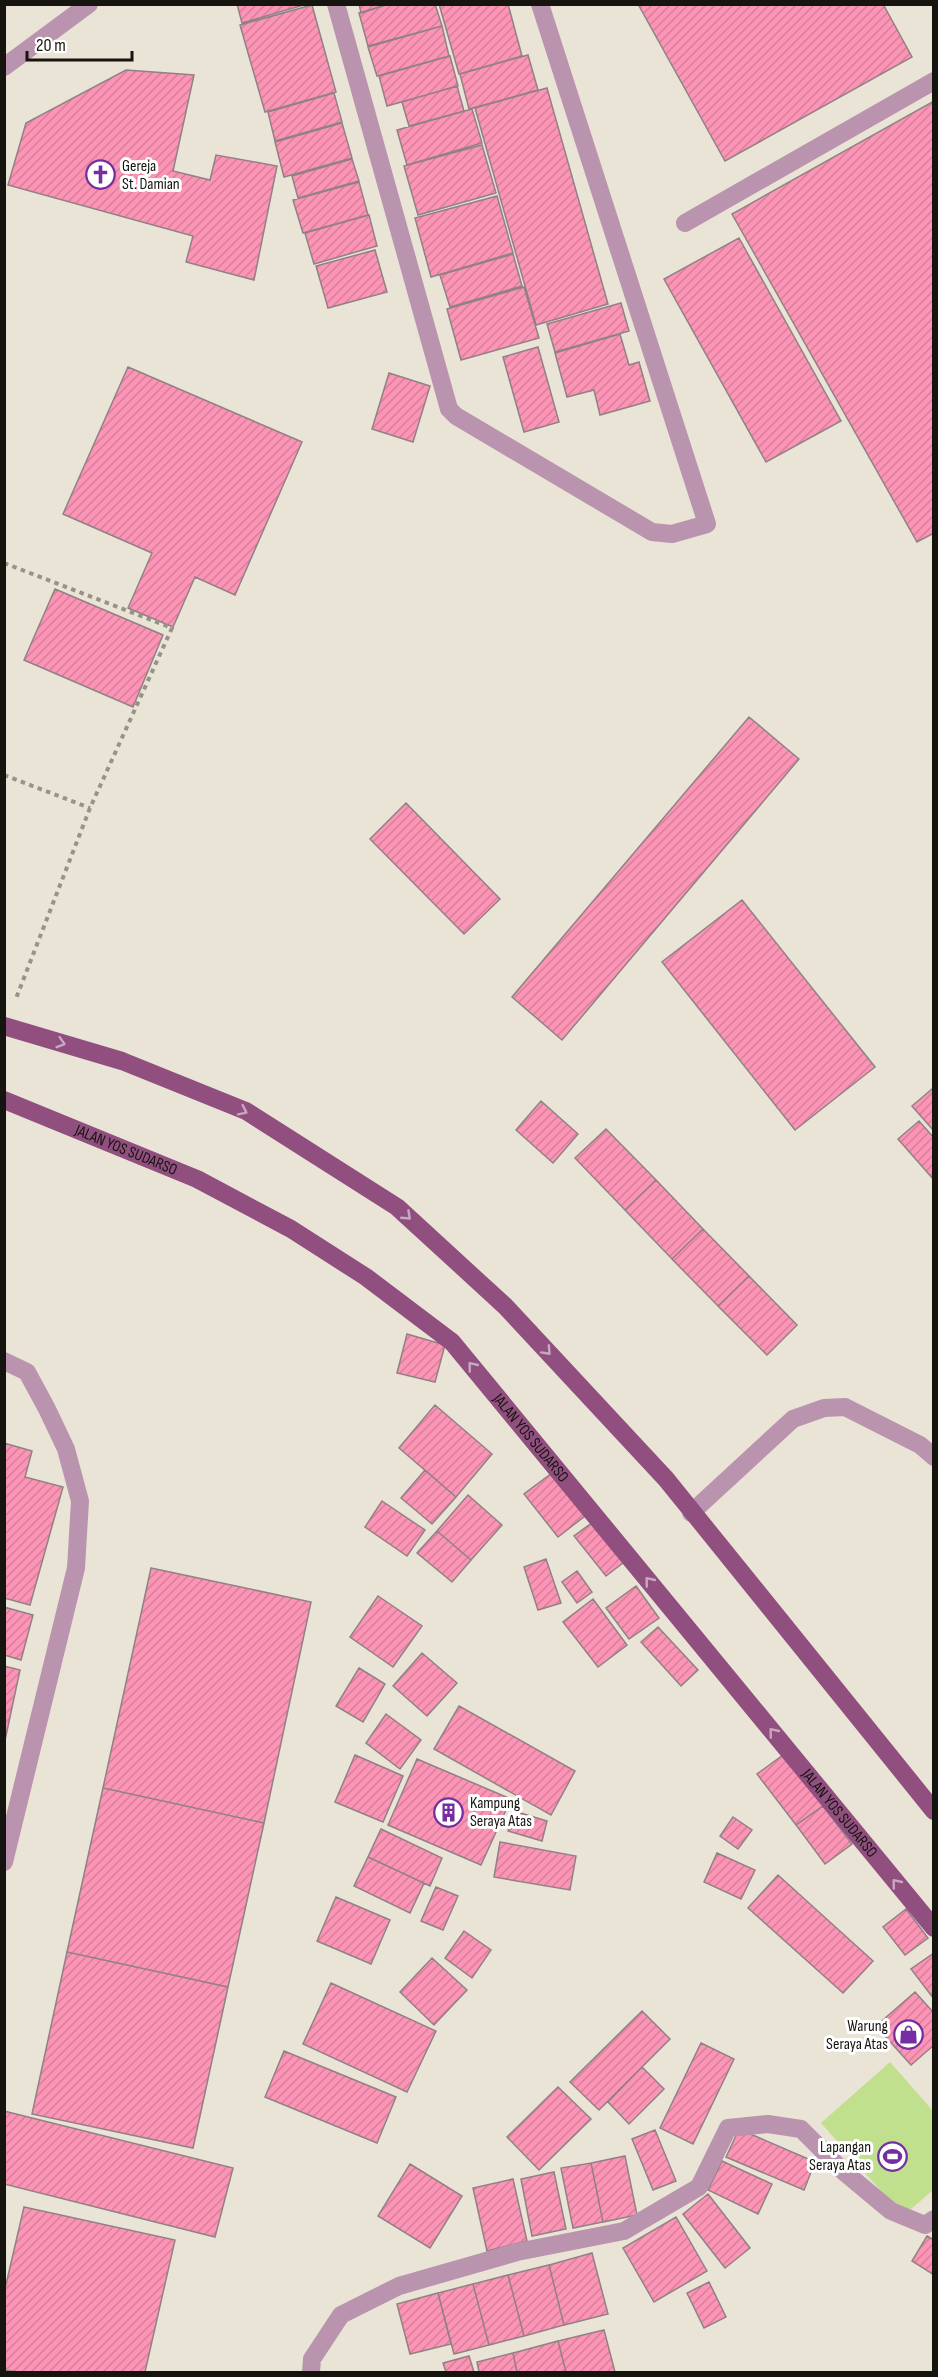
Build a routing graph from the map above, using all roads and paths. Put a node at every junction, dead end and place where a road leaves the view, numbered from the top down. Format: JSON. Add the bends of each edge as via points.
{"nodes":[{"id":1,"x":89,"y":4,"type":"edge"},
{"id":2,"x":336,"y":4,"type":"edge"},
{"id":3,"x":540,"y":4,"type":"edge"},
{"id":4,"x":4,"y":68,"type":"edge"},
{"id":5,"x":933,"y":81,"type":"edge"},
{"id":6,"x":685,"y":223,"type":"dead end"},
{"id":7,"x":4,"y":563,"type":"edge"},
{"id":8,"x":4,"y":775,"type":"edge"},
{"id":9,"x":90,"y":808,"type":"junction"},
{"id":10,"x":5,"y":1026,"type":"edge"},
{"id":11,"x":4,"y":1100,"type":"edge"},
{"id":12,"x":4,"y":1361,"type":"edge"},
{"id":13,"x":933,"y":1457,"type":"edge"},
{"id":14,"x":691,"y":1513,"type":"junction"},
{"id":15,"x":933,"y":1811,"type":"edge"},
{"id":16,"x":4,"y":1862,"type":"edge"},
{"id":17,"x":933,"y":1928,"type":"edge"},
{"id":18,"x":933,"y":2219,"type":"edge"},
{"id":19,"x":311,"y":2373,"type":"edge"}],
"edges":[{"from":1,"to":4,"type":"street"},
{"from":2,"to":3,"type":"street","via":[[448,409],[652,532],[672,534],[707,524]]},
{"from":5,"to":6,"type":"street"},
{"from":7,"to":9,"type":"path","via":[[172,628]]},
{"from":8,"to":9,"type":"path"},
{"from":9,"to":10,"type":"path"},
{"from":10,"to":14,"type":"main road","one_way":true,"via":[[122,1061],[246,1112],[397,1207],[505,1306],[666,1479]]},
{"from":17,"to":11,"type":"main road","name":"JALAN YOS SUDARSO","one_way":true,"via":[[452,1342],[366,1277],[291,1229],[197,1179]]},
{"from":12,"to":16,"type":"street","via":[[27,1372],[66,1449],[80,1501],[76,1568]]},
{"from":13,"to":14,"type":"street","via":[[920,1445],[845,1407],[824,1408],[793,1419]]},
{"from":14,"to":15,"type":"main road"},
{"from":18,"to":19,"type":"street","via":[[925,2225],[891,2211],[801,2129],[768,2124],[728,2128],[699,2187],[624,2231],[517,2252],[399,2286],[341,2315],[312,2359]]}]}
